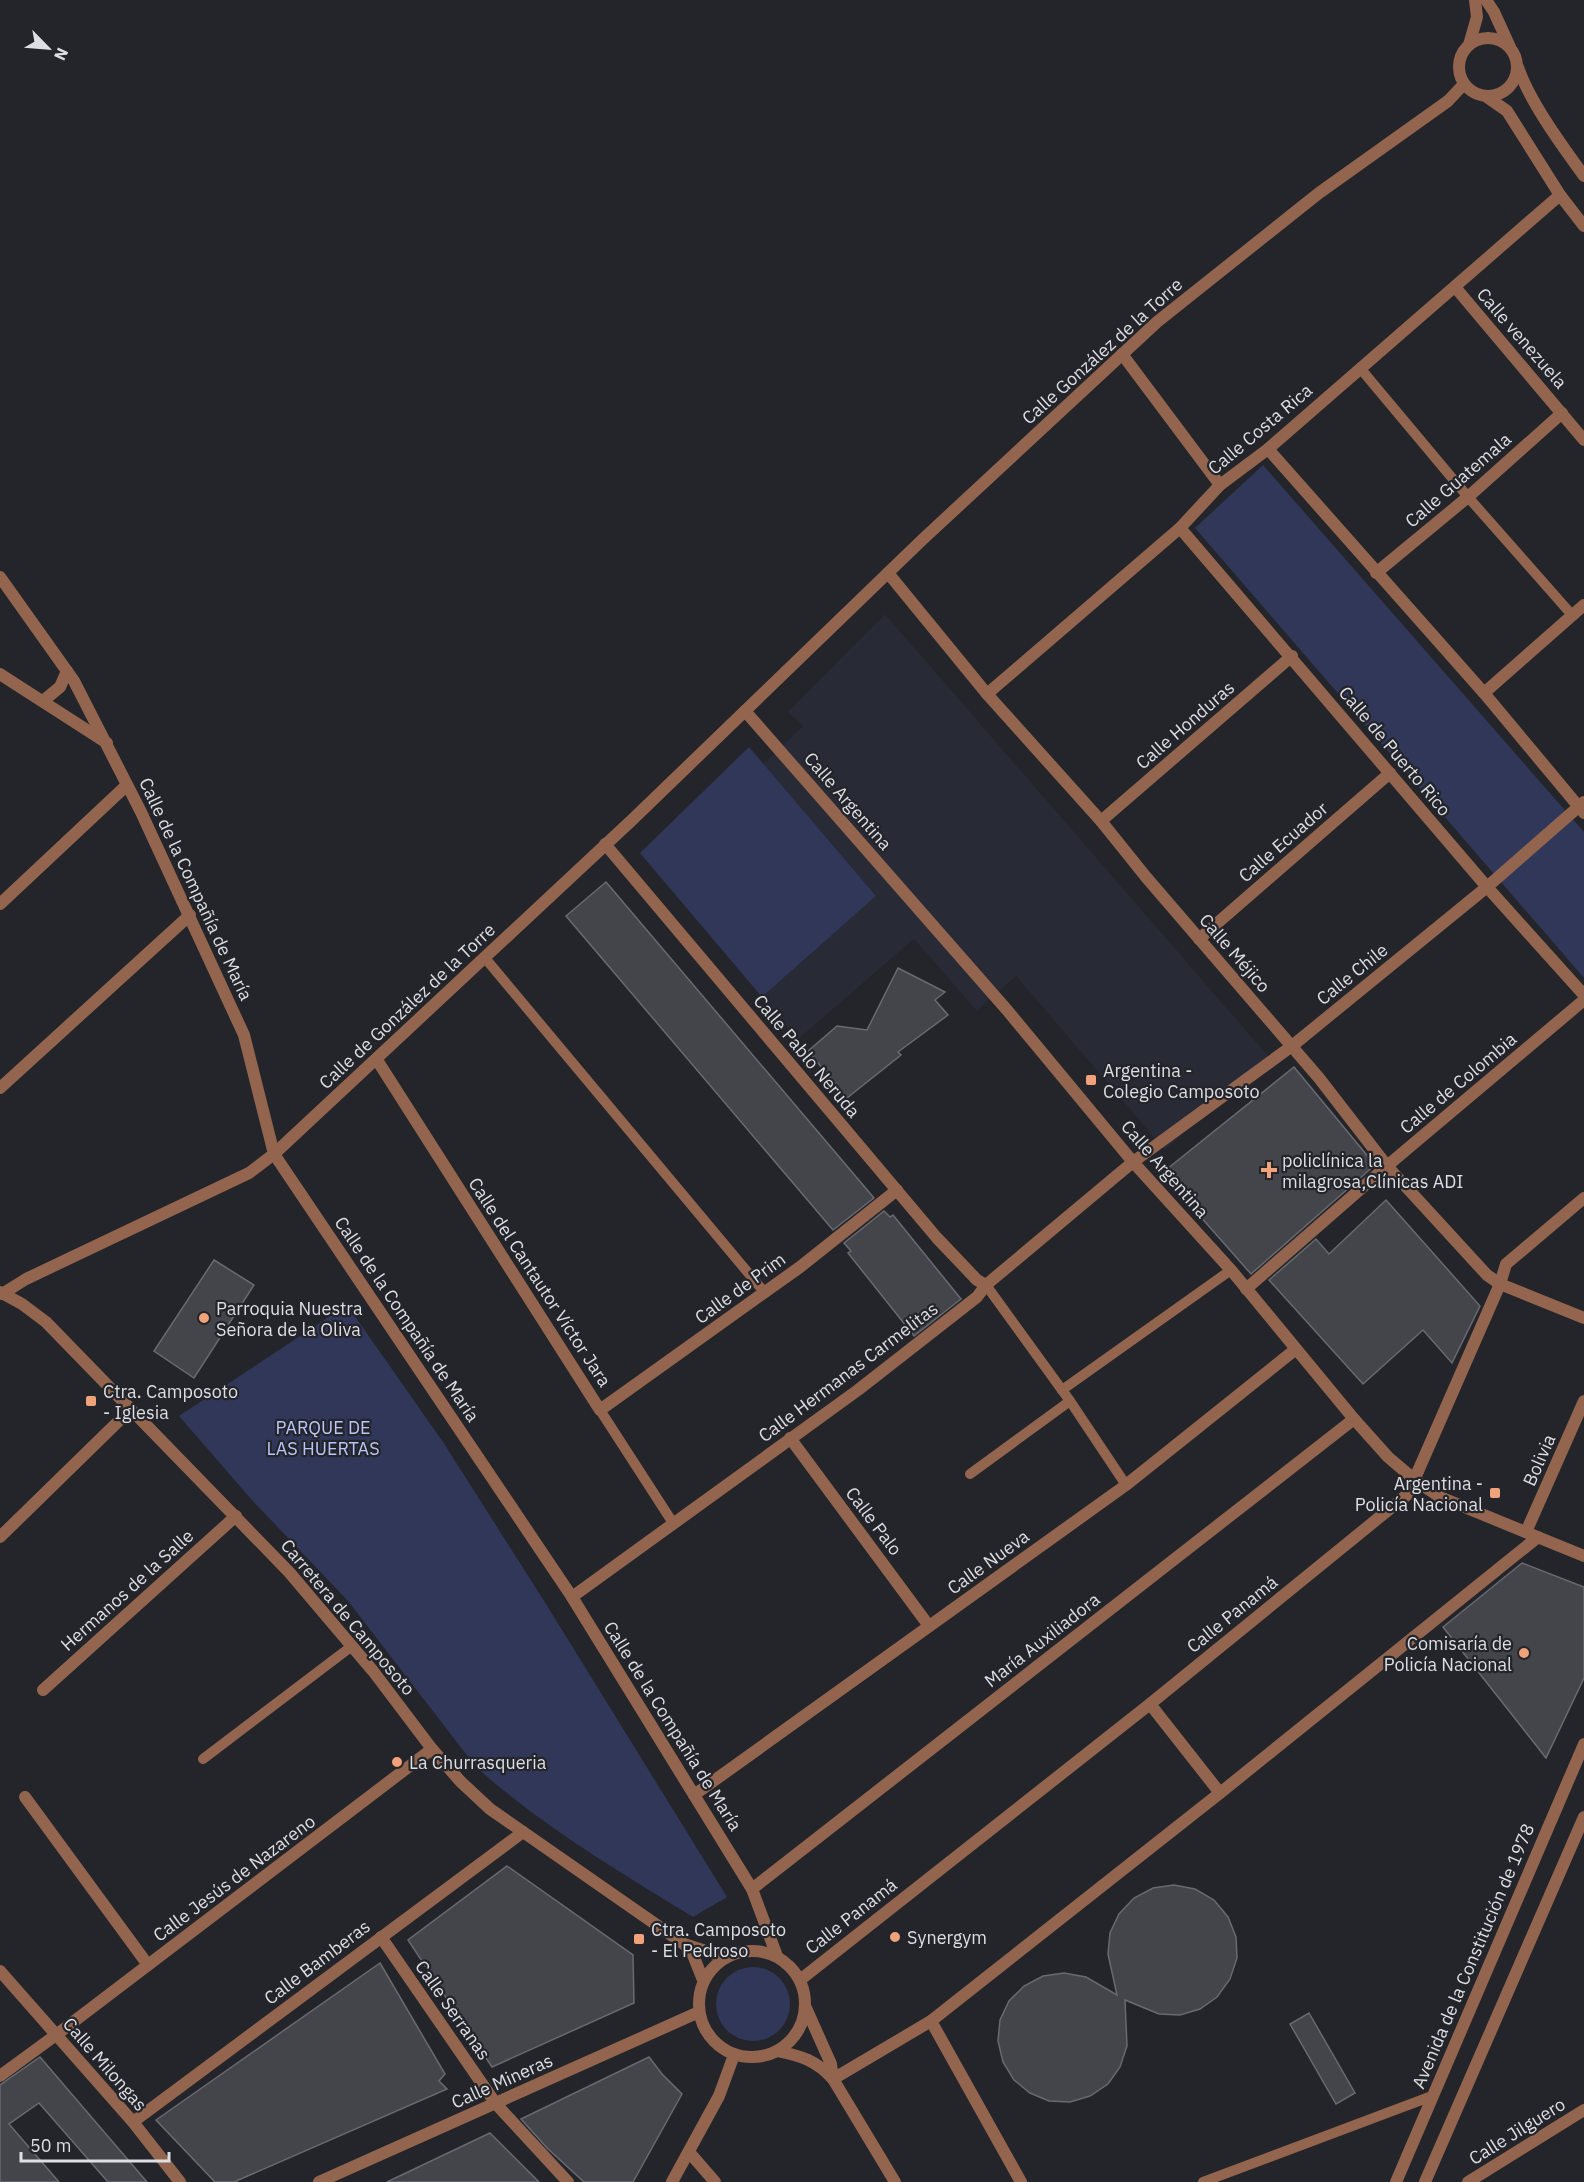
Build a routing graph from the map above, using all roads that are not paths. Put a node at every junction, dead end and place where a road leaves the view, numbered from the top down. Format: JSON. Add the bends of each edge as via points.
{"nodes":[{"id":1,"x":1475,"y":0,"type":"edge"},
{"id":2,"x":1486,"y":0,"type":"edge"},
{"id":3,"x":1469,"y":45,"type":"junction"},
{"id":4,"x":1513,"y":53,"type":"junction"},
{"id":5,"x":1464,"y":84,"type":"junction"},
{"id":6,"x":1486,"y":97,"type":"junction"},
{"id":7,"x":1584,"y":176,"type":"edge"},
{"id":8,"x":1560,"y":195,"type":"junction"},
{"id":9,"x":1584,"y":226,"type":"edge"},
{"id":10,"x":1455,"y":288,"type":"junction"},
{"id":11,"x":1122,"y":354,"type":"junction"},
{"id":12,"x":1360,"y":368,"type":"junction"},
{"id":13,"x":1562,"y":413,"type":"junction"},
{"id":14,"x":1584,"y":440,"type":"edge"},
{"id":15,"x":1268,"y":449,"type":"junction"},
{"id":16,"x":1220,"y":485,"type":"junction"},
{"id":17,"x":1468,"y":497,"type":"junction"},
{"id":18,"x":1180,"y":528,"type":"junction"},
{"id":19,"x":888,"y":573,"type":"junction"},
{"id":20,"x":1376,"y":573,"type":"junction"},
{"id":21,"x":0,"y":577,"type":"edge"},
{"id":22,"x":1584,"y":605,"type":"edge"},
{"id":23,"x":1572,"y":615,"type":"junction"},
{"id":24,"x":1292,"y":656,"type":"junction"},
{"id":25,"x":67,"y":671,"type":"junction"},
{"id":26,"x":785,"y":672,"type":"joint"},
{"id":27,"x":0,"y":674,"type":"edge"},
{"id":28,"x":1484,"y":693,"type":"junction"},
{"id":29,"x":987,"y":694,"type":"junction"},
{"id":30,"x":43,"y":701,"type":"junction"},
{"id":31,"x":745,"y":711,"type":"junction"},
{"id":32,"x":107,"y":743,"type":"junction"},
{"id":33,"x":1390,"y":773,"type":"junction"},
{"id":34,"x":127,"y":785,"type":"junction"},
{"id":35,"x":1582,"y":807,"type":"edge"},
{"id":36,"x":1101,"y":821,"type":"junction"},
{"id":37,"x":605,"y":844,"type":"junction"},
{"id":38,"x":1487,"y":887,"type":"junction"},
{"id":39,"x":0,"y":904,"type":"edge"},
{"id":40,"x":189,"y":915,"type":"junction"},
{"id":41,"x":1199,"y":939,"type":"junction"},
{"id":42,"x":485,"y":958,"type":"junction"},
{"id":43,"x":1584,"y":995,"type":"edge"},
{"id":44,"x":1584,"y":1000,"type":"edge"},
{"id":45,"x":1292,"y":1046,"type":"junction"},
{"id":46,"x":376,"y":1060,"type":"junction"},
{"id":47,"x":0,"y":1088,"type":"edge"},
{"id":48,"x":274,"y":1154,"type":"junction"},
{"id":49,"x":1133,"y":1162,"type":"junction"},
{"id":50,"x":1387,"y":1166,"type":"junction"},
{"id":51,"x":897,"y":1190,"type":"junction"},
{"id":52,"x":1584,"y":1198,"type":"edge"},
{"id":53,"x":1231,"y":1270,"type":"junction"},
{"id":54,"x":1500,"y":1284,"type":"junction"},
{"id":55,"x":986,"y":1285,"type":"junction"},
{"id":56,"x":1246,"y":1289,"type":"junction"},
{"id":57,"x":1,"y":1293,"type":"edge"},
{"id":58,"x":765,"y":1293,"type":"junction"},
{"id":59,"x":1584,"y":1318,"type":"edge"},
{"id":60,"x":1296,"y":1349,"type":"junction"},
{"id":61,"x":1062,"y":1390,"type":"junction"},
{"id":62,"x":1070,"y":1401,"type":"junction"},
{"id":63,"x":1584,"y":1401,"type":"edge"},
{"id":64,"x":130,"y":1410,"type":"junction"},
{"id":65,"x":600,"y":1410,"type":"junction"},
{"id":66,"x":1354,"y":1419,"type":"junction"},
{"id":67,"x":790,"y":1438,"type":"junction"},
{"id":68,"x":970,"y":1474,"type":"dead end"},
{"id":69,"x":1415,"y":1480,"type":"junction"},
{"id":70,"x":1126,"y":1485,"type":"junction"},
{"id":71,"x":236,"y":1516,"type":"junction"},
{"id":72,"x":673,"y":1523,"type":"junction"},
{"id":73,"x":1532,"y":1535,"type":"junction"},
{"id":74,"x":0,"y":1537,"type":"edge"},
{"id":75,"x":1584,"y":1556,"type":"edge"},
{"id":76,"x":572,"y":1598,"type":"junction"},
{"id":77,"x":929,"y":1626,"type":"junction"},
{"id":78,"x":352,"y":1646,"type":"junction"},
{"id":79,"x":43,"y":1690,"type":"dead end"},
{"id":80,"x":1150,"y":1704,"type":"junction"},
{"id":81,"x":1584,"y":1744,"type":"edge"},
{"id":82,"x":432,"y":1749,"type":"junction"},
{"id":83,"x":203,"y":1759,"type":"dead end"},
{"id":84,"x":1220,"y":1793,"type":"junction"},
{"id":85,"x":694,"y":1795,"type":"junction"},
{"id":86,"x":25,"y":1797,"type":"dead end"},
{"id":87,"x":1584,"y":1817,"type":"edge"},
{"id":88,"x":523,"y":1832,"type":"junction"},
{"id":89,"x":752,"y":1889,"type":"junction"},
{"id":90,"x":381,"y":1937,"type":"junction"},
{"id":91,"x":684,"y":1944,"type":"junction"},
{"id":92,"x":727,"y":1956,"type":"junction"},
{"id":93,"x":777,"y":1956,"type":"junction"},
{"id":94,"x":148,"y":1965,"type":"junction"},
{"id":95,"x":0,"y":1971,"type":"edge"},
{"id":96,"x":704,"y":1980,"type":"junction"},
{"id":97,"x":800,"y":1980,"type":"junction"},
{"id":98,"x":805,"y":2007,"type":"junction"},
{"id":99,"x":699,"y":2012,"type":"junction"},
{"id":100,"x":931,"y":2021,"type":"junction"},
{"id":101,"x":56,"y":2035,"type":"junction"},
{"id":102,"x":777,"y":2051,"type":"junction"},
{"id":103,"x":734,"y":2055,"type":"junction"},
{"id":104,"x":0,"y":2076,"type":"edge"},
{"id":105,"x":833,"y":2079,"type":"junction"},
{"id":106,"x":1432,"y":2096,"type":"junction"},
{"id":107,"x":496,"y":2104,"type":"junction"},
{"id":108,"x":1584,"y":2110,"type":"edge"},
{"id":109,"x":133,"y":2122,"type":"junction"},
{"id":110,"x":689,"y":2152,"type":"junction"},
{"id":111,"x":180,"y":2182,"type":"edge"},
{"id":112,"x":319,"y":2182,"type":"edge"},
{"id":113,"x":568,"y":2182,"type":"edge"},
{"id":114,"x":672,"y":2182,"type":"edge"},
{"id":115,"x":715,"y":2182,"type":"edge"},
{"id":116,"x":895,"y":2182,"type":"edge"},
{"id":117,"x":1021,"y":2182,"type":"edge"},
{"id":118,"x":1203,"y":2182,"type":"edge"},
{"id":119,"x":1396,"y":2182,"type":"edge"},
{"id":120,"x":1425,"y":2182,"type":"edge"},
{"id":121,"x":1468,"y":2182,"type":"edge"}],
"edges":[{"from":1,"to":3,"type":"street","via":[[1477,17]]},
{"from":2,"to":4,"type":"street"},
{"from":3,"to":4,"type":"street","via":[[1486,38],[1503,42]]},
{"from":3,"to":5,"type":"street","via":[[1460,60]]},
{"from":4,"to":6,"type":"street","via":[[1516,77],[1504,92]]},
{"from":4,"to":7,"type":"street","via":[[1523,80]]},
{"from":5,"to":6,"type":"street"},
{"from":5,"to":11,"type":"street","name":"Calle González de la Torre","via":[[1448,101],[1310,201]]},
{"from":6,"to":8,"type":"street","via":[[1507,111]]},
{"from":8,"to":9,"type":"street"},
{"from":8,"to":10,"type":"street","name":"Calle Costa Rica"},
{"from":10,"to":12,"type":"street","name":"Calle Costa Rica"},
{"from":10,"to":13,"type":"street","name":"Calle venezuela"},
{"from":11,"to":16,"type":"street"},
{"from":11,"to":19,"type":"street","name":"Calle González de la Torre"},
{"from":12,"to":15,"type":"street","name":"Calle Costa Rica"},
{"from":12,"to":17,"type":"lane"},
{"from":13,"to":14,"type":"street","name":"Calle venezuela"},
{"from":13,"to":17,"type":"street","name":"Calle Guatemala"},
{"from":15,"to":16,"type":"street","name":"Calle Costa Rica"},
{"from":15,"to":20,"type":"street"},
{"from":16,"to":18,"type":"street","name":"Calle Costa Rica"},
{"from":17,"to":20,"type":"street","name":"Calle Guatemala"},
{"from":17,"to":23,"type":"lane"},
{"from":18,"to":24,"type":"street","name":"Calle de Puerto Rico"},
{"from":18,"to":29,"type":"street","name":"Calle Costa Rica"},
{"from":19,"to":26,"type":"street","name":"Calle González de la Torre"},
{"from":19,"to":29,"type":"street","name":"Calle Méjico"},
{"from":20,"to":28,"type":"street"},
{"from":21,"to":25,"type":"street","name":"Calle de la Compañía de María"},
{"from":22,"to":23,"type":"street"},
{"from":23,"to":28,"type":"street"},
{"from":24,"to":33,"type":"street","name":"Calle de Puerto Rico"},
{"from":24,"to":36,"type":"street","name":"Calle Honduras"},
{"from":25,"to":30,"type":"street","via":[[60,687]]},
{"from":25,"to":32,"type":"street","name":"Calle de la Compañía de María"},
{"from":26,"to":31,"type":"street","name":"Calle de González de la Torre"},
{"from":27,"to":30,"type":"street"},
{"from":28,"to":35,"type":"street"},
{"from":29,"to":36,"type":"street","name":"Calle Méjico"},
{"from":30,"to":32,"type":"street"},
{"from":31,"to":37,"type":"street","name":"Calle de González de la Torre"},
{"from":31,"to":49,"type":"street","name":"Calle Argentina","via":[[1007,1010]]},
{"from":32,"to":34,"type":"street","name":"Calle de la Compañía de María"},
{"from":33,"to":38,"type":"street","name":"Calle de Puerto Rico"},
{"from":33,"to":41,"type":"street","name":"Calle Ecuador"},
{"from":34,"to":39,"type":"street"},
{"from":34,"to":40,"type":"street","name":"Calle de la Compañía de María"},
{"from":35,"to":38,"type":"street","name":"Calle Chile"},
{"from":36,"to":41,"type":"street","name":"Calle Méjico"},
{"from":37,"to":42,"type":"street","name":"Calle de González de la Torre"},
{"from":37,"to":51,"type":"street","name":"Calle Pablo Neruda"},
{"from":38,"to":43,"type":"street","name":"Calle de Puerto Rico"},
{"from":38,"to":45,"type":"street","name":"Calle Chile"},
{"from":40,"to":47,"type":"street"},
{"from":40,"to":48,"type":"street","name":"Calle de la Compañía de María","via":[[244,1035]]},
{"from":41,"to":45,"type":"street","name":"Calle Méjico"},
{"from":42,"to":46,"type":"street","name":"Calle de González de la Torre"},
{"from":42,"to":58,"type":"lane"},
{"from":44,"to":50,"type":"street","name":"Calle de Colombia"},
{"from":45,"to":49,"type":"street","name":"Calle Chile"},
{"from":45,"to":50,"type":"street","name":"Calle Méjico"},
{"from":46,"to":48,"type":"street","name":"Calle de González de la Torre"},
{"from":46,"to":65,"type":"street","name":"Calle del Cantautor Víctor Jara"},
{"from":48,"to":57,"type":"street","name":"Calle de González de la Torre","via":[[249,1173]]},
{"from":48,"to":76,"type":"street","name":"Calle de la Compañía de María"},
{"from":49,"to":53,"type":"street","name":"Calle Argentina"},
{"from":49,"to":55,"type":"street","name":"Calle Hermanas Carmelitas"},
{"from":50,"to":54,"type":"street","name":"Calle Méjico","via":[[1486,1275]]},
{"from":50,"to":56,"type":"street","name":"Calle de Colombia"},
{"from":51,"to":55,"type":"street","name":"Calle Pablo Neruda","via":[[977,1280]]},
{"from":51,"to":58,"type":"street","name":"Calle de Prim"},
{"from":52,"to":54,"type":"street","name":"Calle Panamá","via":[[1506,1264]]},
{"from":53,"to":56,"type":"street","name":"Calle Argentina"},
{"from":53,"to":61,"type":"lane"},
{"from":54,"to":59,"type":"street","name":"Calle Méjico"},
{"from":54,"to":69,"type":"street","name":"Calle Panamá"},
{"from":55,"to":61,"type":"lane"},
{"from":55,"to":67,"type":"street","name":"Calle Hermanas Carmelitas","via":[[927,1338]]},
{"from":56,"to":60,"type":"street","name":"Calle Argentina"},
{"from":57,"to":64,"type":"street","name":"Carretera de Camposoto","via":[[46,1322]]},
{"from":58,"to":65,"type":"street","name":"Calle de Prim"},
{"from":60,"to":66,"type":"street","name":"Calle Argentina"},
{"from":60,"to":70,"type":"street","name":"Calle Nueva"},
{"from":61,"to":62,"type":"lane"},
{"from":62,"to":68,"type":"lane"},
{"from":62,"to":70,"type":"lane"},
{"from":63,"to":73,"type":"street","name":"Bolivia"},
{"from":64,"to":71,"type":"street","name":"Carretera de Camposoto"},
{"from":64,"to":74,"type":"street"},
{"from":65,"to":72,"type":"lane","name":"Calle del Cantautor Víctor Jara"},
{"from":66,"to":69,"type":"street","name":"Calle Argentina"},
{"from":66,"to":89,"type":"street","name":"María Auxiliadora"},
{"from":67,"to":72,"type":"street","name":"Calle Hermanas Carmelitas"},
{"from":67,"to":77,"type":"street","name":"Calle Palo"},
{"from":69,"to":73,"type":"street","name":"Calle Argentina","via":[[1440,1497]]},
{"from":69,"to":80,"type":"street","name":"Calle Panamá","via":[[1408,1494]]},
{"from":70,"to":77,"type":"street","name":"Calle Nueva"},
{"from":71,"to":78,"type":"street","name":"Carretera de Camposoto"},
{"from":71,"to":79,"type":"street","name":"Hermanos de la Salle"},
{"from":72,"to":76,"type":"street","name":"Calle Hermanas Carmelitas"},
{"from":73,"to":75,"type":"street","name":"Calle Argentina"},
{"from":73,"to":84,"type":"street"},
{"from":76,"to":85,"type":"street","name":"Calle de la Compañía de María"},
{"from":77,"to":85,"type":"street","name":"Calle Nueva"},
{"from":78,"to":82,"type":"street","name":"Carretera de Camposoto"},
{"from":78,"to":83,"type":"lane"},
{"from":80,"to":84,"type":"street"},
{"from":80,"to":97,"type":"street","name":"Calle Panamá"},
{"from":81,"to":106,"type":"street","name":"Avenida de la Constitución de 1978"},
{"from":82,"to":88,"type":"street","name":"Carretera de Camposoto","via":[[490,1809]]},
{"from":82,"to":94,"type":"street","name":"Calle Jesús de Nazareno"},
{"from":84,"to":100,"type":"street"},
{"from":85,"to":89,"type":"street","name":"Calle de la Compañía de María"},
{"from":86,"to":94,"type":"street"},
{"from":87,"to":120,"type":"street"},
{"from":88,"to":90,"type":"street","name":"Calle Bamberas"},
{"from":88,"to":91,"type":"street","name":"Carretera de Camposoto"},
{"from":89,"to":93,"type":"street","name":"Calle de la Compañía de María"},
{"from":90,"to":107,"type":"street","name":"Calle Serranas"},
{"from":90,"to":109,"type":"street","name":"Calle Bamberas"},
{"from":91,"to":92,"type":"street","name":"Carretera de Camposoto"},
{"from":91,"to":96,"type":"street","name":"Carretera de Camposoto"},
{"from":92,"to":93,"type":"street","via":[[761,1951]]},
{"from":92,"to":96,"type":"street","via":[[713,1966]]},
{"from":93,"to":97,"type":"street","via":[[791,1966]]},
{"from":94,"to":101,"type":"street","name":"Calle Jesús de Nazareno"},
{"from":95,"to":101,"type":"street","name":"Calle Milongas"},
{"from":96,"to":99,"type":"street"},
{"from":97,"to":98,"type":"street"},
{"from":98,"to":102,"type":"street","via":[[796,2034]]},
{"from":98,"to":105,"type":"street","via":[[831,2064]]},
{"from":99,"to":103,"type":"street","via":[[710,2038]]},
{"from":99,"to":107,"type":"street","name":"Calle Mineras"},
{"from":100,"to":105,"type":"street"},
{"from":100,"to":117,"type":"street"},
{"from":101,"to":104,"type":"street","name":"Calle Jesús de Nazareno"},
{"from":101,"to":109,"type":"street","name":"Calle Milongas"},
{"from":102,"to":103,"type":"street","via":[[752,2058]]},
{"from":102,"to":105,"type":"street","via":[[814,2062]]},
{"from":103,"to":110,"type":"street","via":[[719,2096]]},
{"from":105,"to":116,"type":"street"},
{"from":106,"to":118,"type":"lane"},
{"from":106,"to":119,"type":"street","name":"Avenida de la Constitución de 1978"},
{"from":107,"to":112,"type":"street","name":"Calle Mineras"},
{"from":107,"to":113,"type":"street","name":"Calle Serranas"},
{"from":108,"to":121,"type":"street","name":"Calle Jilguero"},
{"from":109,"to":111,"type":"street","name":"Calle Milongas"},
{"from":110,"to":114,"type":"street"},
{"from":110,"to":115,"type":"street"}]}
